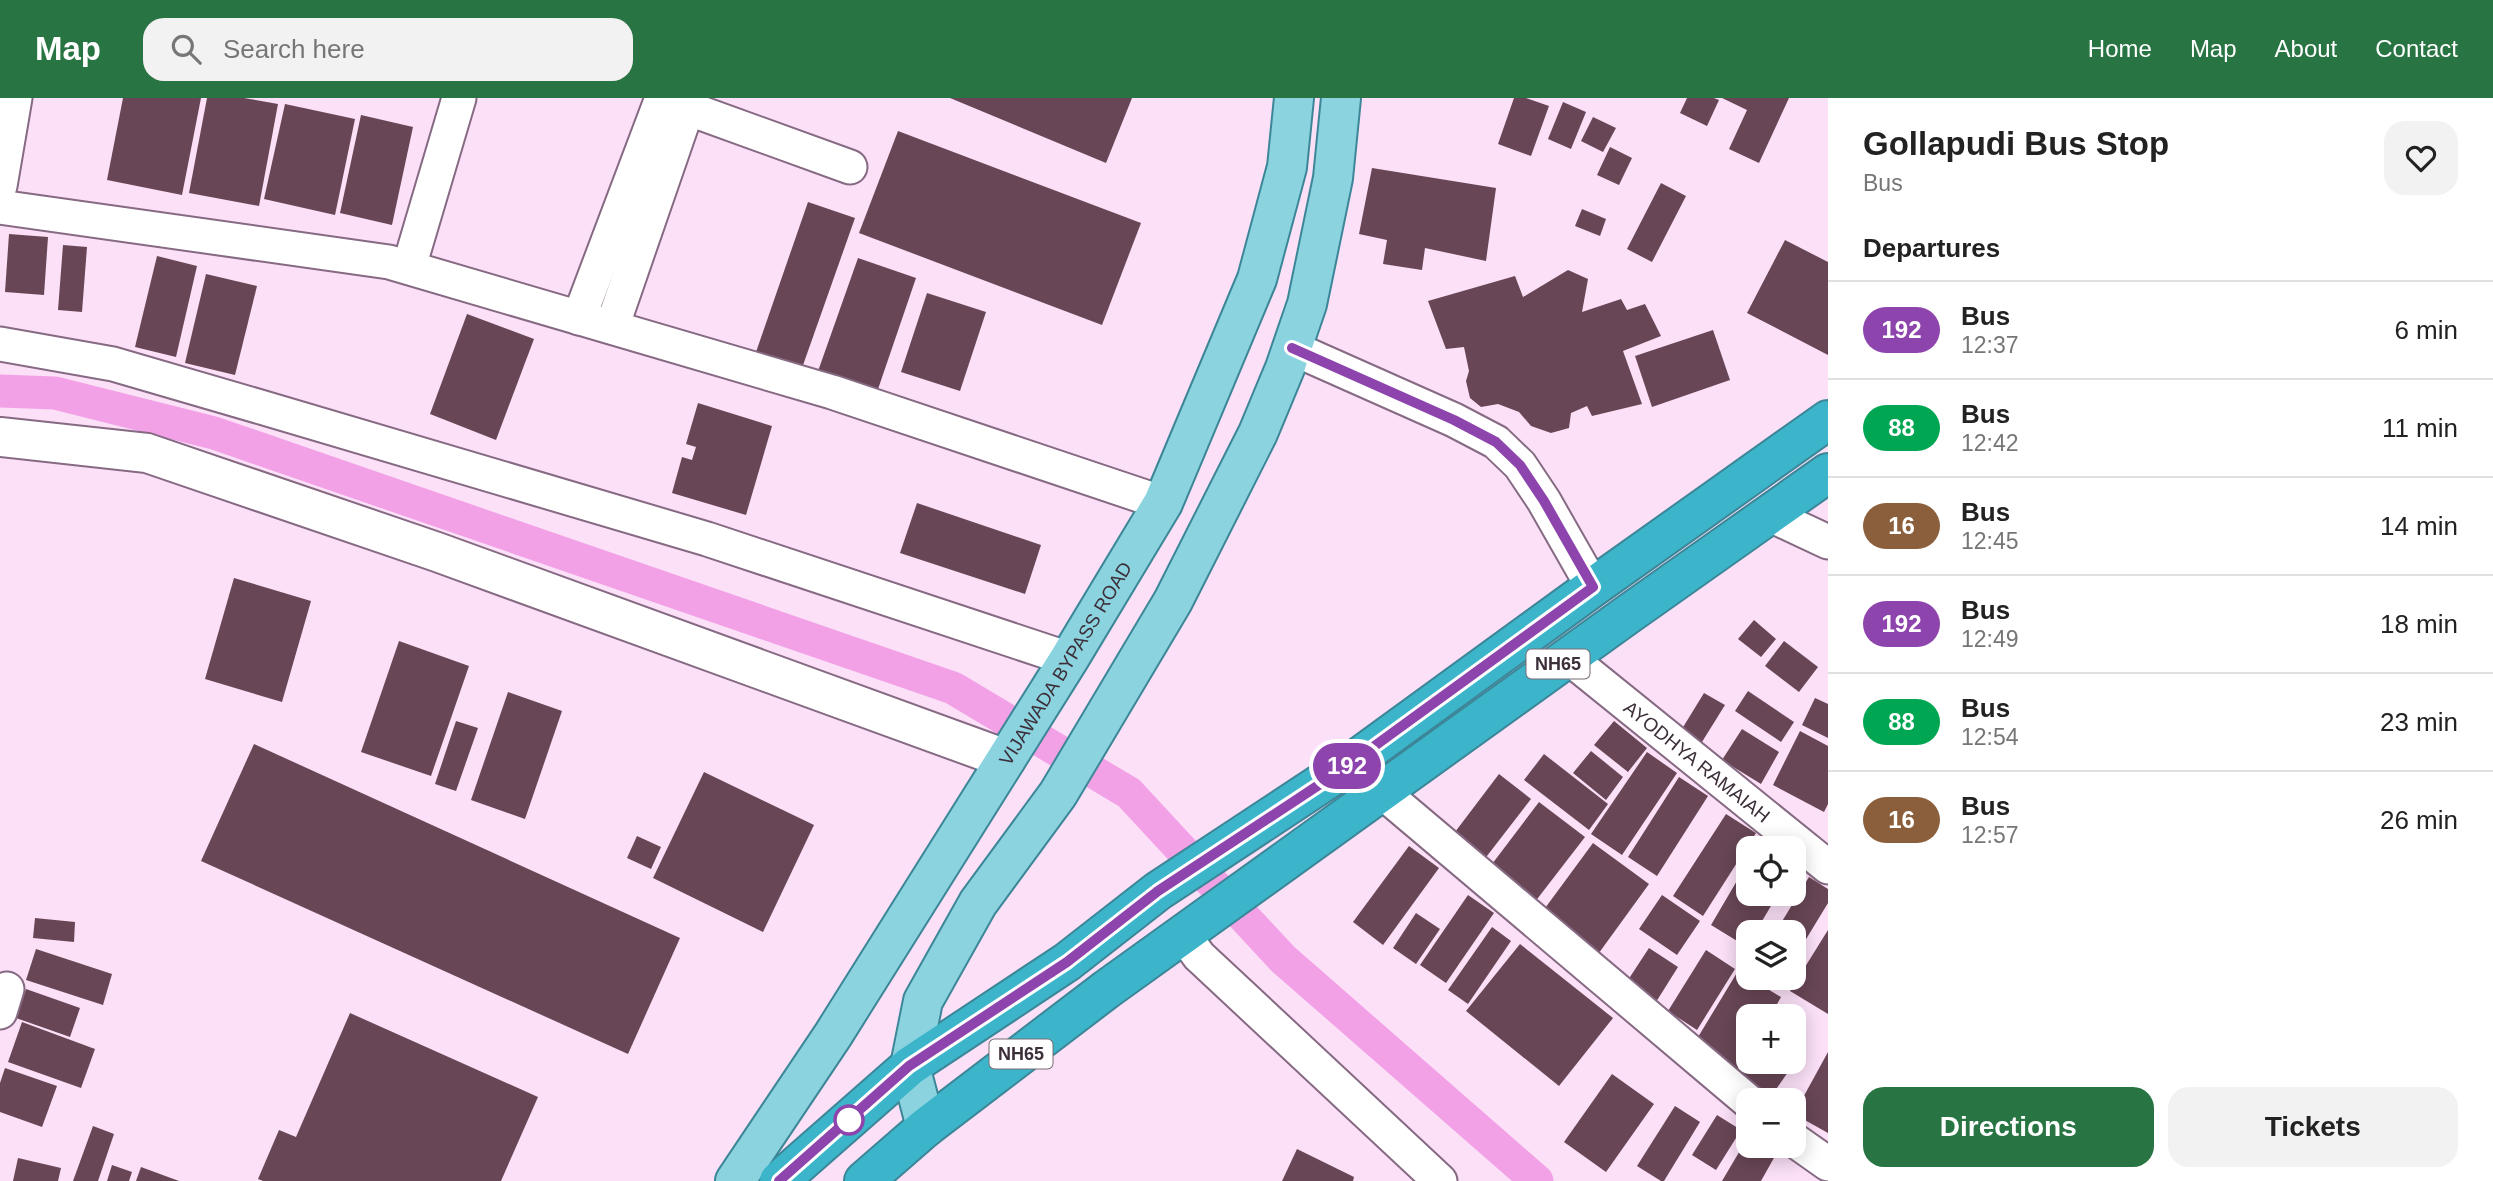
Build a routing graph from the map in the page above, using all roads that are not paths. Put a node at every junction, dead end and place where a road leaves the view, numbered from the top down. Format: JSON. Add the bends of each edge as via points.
{"nodes":[{"id":1,"x":15,"y":98,"type":"edge"},
{"id":2,"x":459,"y":98,"type":"edge"},
{"id":3,"x":1294,"y":98,"type":"edge"},
{"id":4,"x":1341,"y":98,"type":"edge"},
{"id":5,"x":680,"y":101,"type":"edge"},
{"id":6,"x":850,"y":167,"type":"dead end"},
{"id":7,"x":0,"y":186,"type":"edge"},
{"id":8,"x":0,"y":207,"type":"edge"},
{"id":9,"x":409,"y":267,"type":"junction"},
{"id":10,"x":579,"y":318,"type":"junction"},
{"id":11,"x":612,"y":327,"type":"junction"},
{"id":12,"x":0,"y":344,"type":"edge"},
{"id":13,"x":1292,"y":348,"type":"junction"},
{"id":14,"x":1828,"y":420,"type":"edge"},
{"id":15,"x":0,"y":437,"type":"edge"},
{"id":16,"x":1828,"y":473,"type":"edge"},
{"id":17,"x":1163,"y":503,"type":"junction"},
{"id":18,"x":1768,"y":514,"type":"junction"},
{"id":19,"x":1828,"y":542,"type":"edge"},
{"id":20,"x":1593,"y":587,"type":"junction"},
{"id":21,"x":1568,"y":657,"type":"junction"},
{"id":22,"x":1066,"y":662,"type":"junction"},
{"id":23,"x":1006,"y":759,"type":"junction"},
{"id":24,"x":1381,"y":791,"type":"junction"},
{"id":25,"x":1828,"y":867,"type":"edge"},
{"id":26,"x":1183,"y":934,"type":"junction"},
{"id":27,"x":909,"y":1066,"type":"junction"},
{"id":28,"x":1736,"y":1091,"type":"edge"},
{"id":29,"x":926,"y":1127,"type":"junction"},
{"id":30,"x":1806,"y":1148,"type":"edge"},
{"id":31,"x":1828,"y":1164,"type":"edge"},
{"id":32,"x":870,"y":1180,"type":"edge"},
{"id":33,"x":735,"y":1181,"type":"edge"},
{"id":34,"x":779,"y":1181,"type":"edge"},
{"id":35,"x":1440,"y":1181,"type":"edge"}],
"edges":[{"from":1,"to":7,"type":"street"},
{"from":2,"to":9,"type":"street"},
{"from":3,"to":17,"type":"main road","name":"VIJAWADA BYPASS ROAD","via":[[1287,167],[1257,279]]},
{"from":4,"to":13,"type":"main road","via":[[1333,178],[1307,304]]},
{"from":5,"to":6,"type":"street"},
{"from":5,"to":10,"type":"street"},
{"from":5,"to":11,"type":"street"},
{"from":8,"to":9,"type":"street"},
{"from":9,"to":10,"type":"street"},
{"from":10,"to":11,"type":"street"},
{"from":11,"to":17,"type":"street","via":[[832,392]]},
{"from":12,"to":22,"type":"street","via":[[113,364],[707,538]]},
{"from":13,"to":20,"type":"street","via":[[1496,442],[1520,465]]},
{"from":13,"to":27,"type":"main road","via":[[1258,433],[1173,601],[1058,794],[978,903],[923,1001]]},
{"from":14,"to":20,"type":"highway","number":"NH65"},
{"from":15,"to":23,"type":"street","via":[[147,453],[450,556]]},
{"from":16,"to":18,"type":"highway","number":"NH65"},
{"from":17,"to":22,"type":"main road","name":"VIJAWADA BYPASS ROAD"},
{"from":18,"to":19,"type":"street"},
{"from":18,"to":21,"type":"highway","number":"NH65"},
{"from":20,"to":27,"type":"highway","number":"NH65","via":[[1343,769],[1158,891],[1067,962]]},
{"from":21,"to":24,"type":"highway","number":"NH65"},
{"from":21,"to":25,"type":"street","name":"AYODHYA RAMAIAH"},
{"from":22,"to":23,"type":"main road","name":"VIJAWADA BYPASS ROAD"},
{"from":23,"to":33,"type":"main road","name":"VIJAWADA BYPASS ROAD","via":[[833,1035]]},
{"from":24,"to":26,"type":"highway","number":"NH65"},
{"from":24,"to":28,"type":"street"},
{"from":26,"to":29,"type":"highway","number":"NH65"},
{"from":26,"to":35,"type":"street","via":[[1199,956]]},
{"from":27,"to":29,"type":"main road"},
{"from":27,"to":34,"type":"highway","number":"NH65"},
{"from":29,"to":32,"type":"highway","number":"NH65"},
{"from":30,"to":31,"type":"street"}]}
